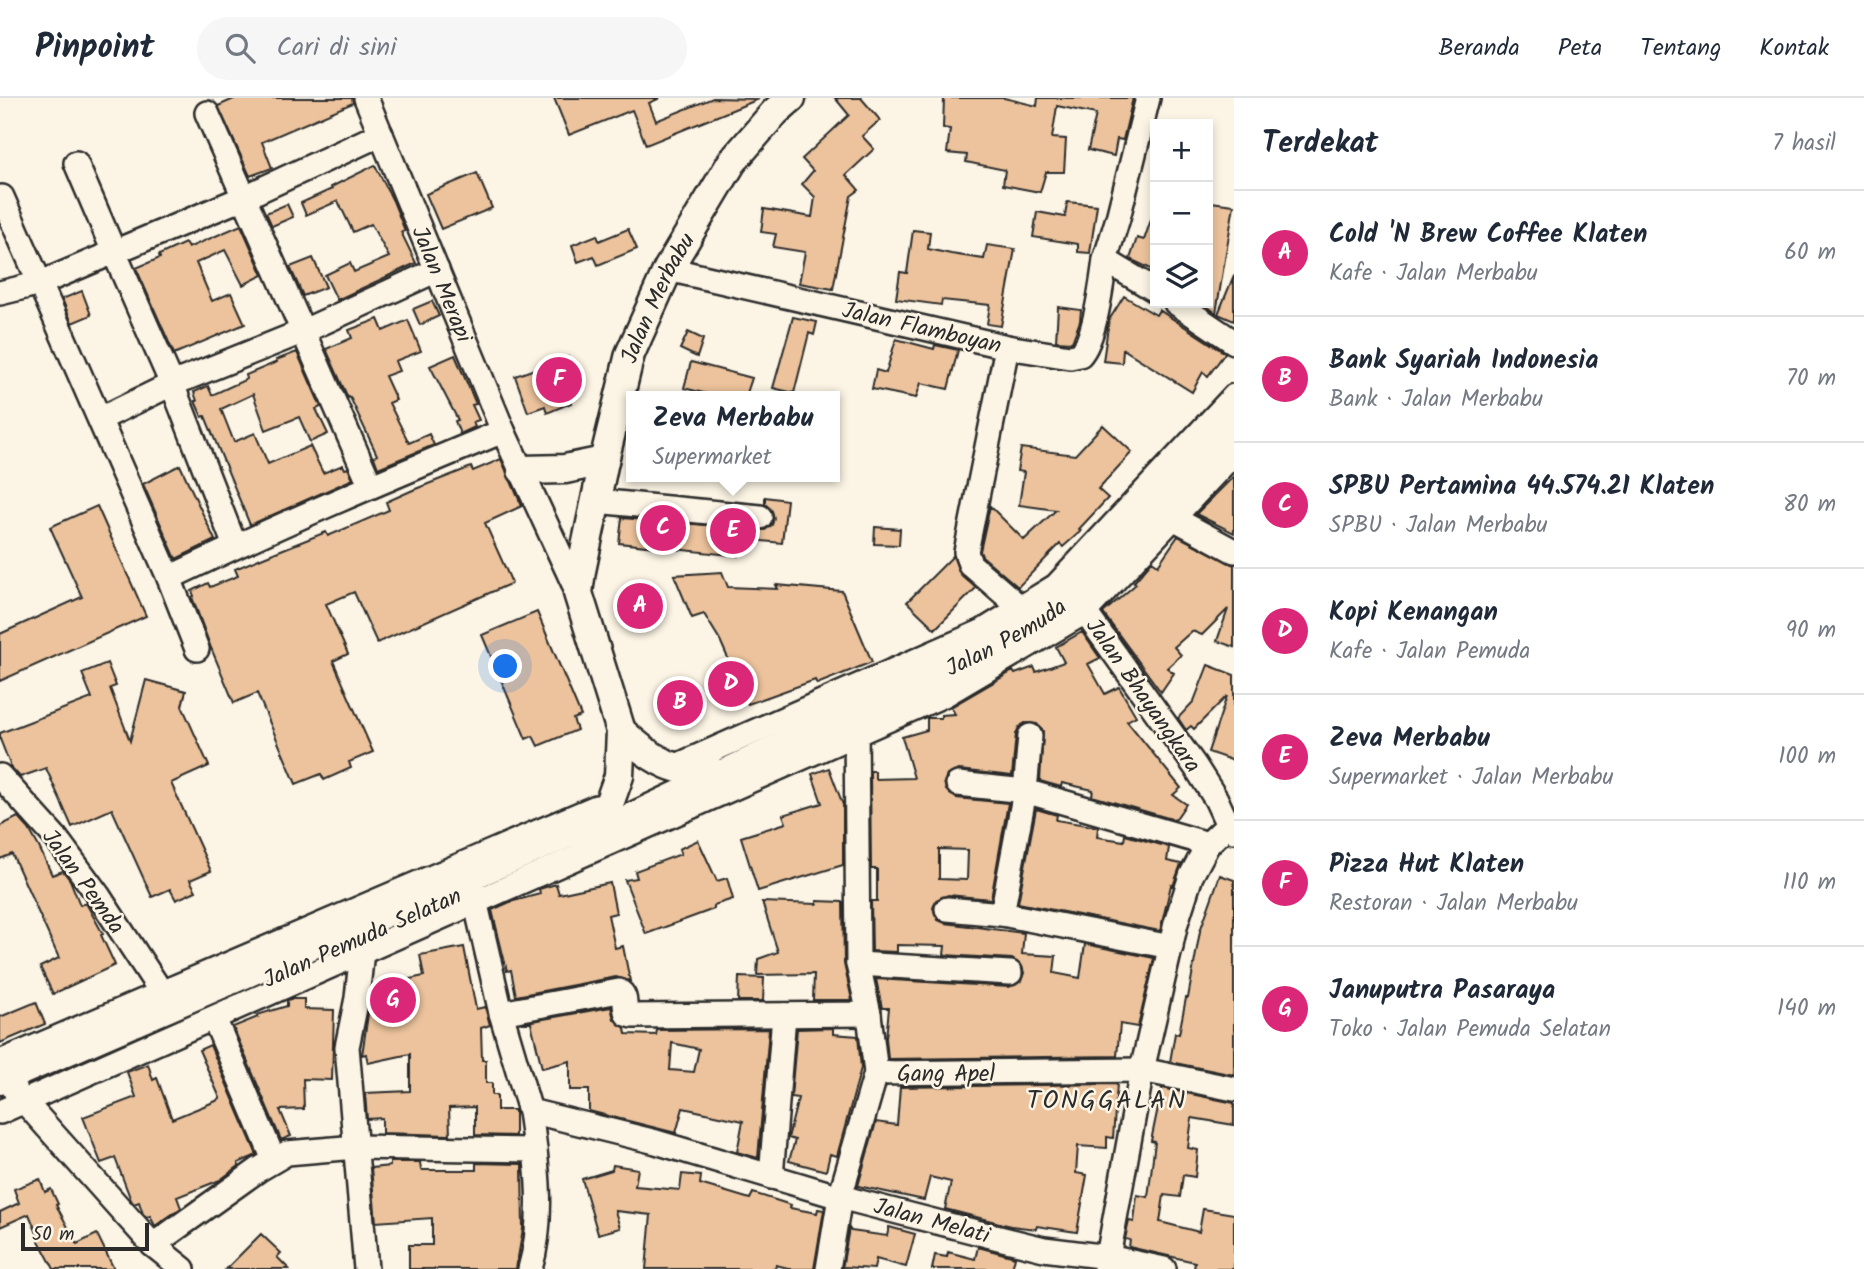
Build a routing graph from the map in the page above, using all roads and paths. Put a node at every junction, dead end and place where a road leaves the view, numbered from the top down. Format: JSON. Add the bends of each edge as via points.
{"nodes":[{"id":1,"x":366,"y":98,"type":"edge"},
{"id":2,"x":1147,"y":98,"type":"edge"},
{"id":3,"x":782,"y":103,"type":"edge"},
{"id":4,"x":207,"y":113,"type":"dead end"},
{"id":5,"x":381,"y":134,"type":"junction"},
{"id":6,"x":76,"y":163,"type":"dead end"},
{"id":7,"x":2,"y":197,"type":"dead end"},
{"id":8,"x":245,"y":197,"type":"junction"},
{"id":9,"x":114,"y":252,"type":"junction"},
{"id":10,"x":1105,"y":260,"type":"junction"},
{"id":11,"x":668,"y":269,"type":"junction"},
{"id":12,"x":438,"y":270,"type":"junction"},
{"id":13,"x":41,"y":283,"type":"junction"},
{"id":14,"x":1150,"y":287,"type":"edge"},
{"id":15,"x":0,"y":293,"type":"edge"},
{"id":16,"x":1183,"y":308,"type":"edge"},
{"id":17,"x":304,"y":331,"type":"junction"},
{"id":18,"x":1234,"y":342,"type":"edge"},
{"id":19,"x":1007,"y":346,"type":"junction"},
{"id":20,"x":172,"y":384,"type":"junction"},
{"id":21,"x":1234,"y":397,"type":"edge"},
{"id":22,"x":100,"y":419,"type":"junction"},
{"id":23,"x":1234,"y":423,"type":"edge"},
{"id":24,"x":503,"y":431,"type":"junction"},
{"id":25,"x":1234,"y":453,"type":"edge"},
{"id":26,"x":604,"y":461,"type":"junction"},
{"id":27,"x":522,"y":470,"type":"junction"},
{"id":28,"x":371,"y":485,"type":"junction"},
{"id":29,"x":596,"y":501,"type":"junction"},
{"id":30,"x":1164,"y":513,"type":"junction"},
{"id":31,"x":760,"y":517,"type":"dead end"},
{"id":32,"x":235,"y":546,"type":"junction"},
{"id":33,"x":1234,"y":551,"type":"edge"},
{"id":34,"x":169,"y":578,"type":"junction"},
{"id":35,"x":578,"y":593,"type":"junction"},
{"id":36,"x":1079,"y":604,"type":"junction"},
{"id":37,"x":1029,"y":615,"type":"junction"},
{"id":38,"x":197,"y":649,"type":"dead end"},
{"id":39,"x":856,"y":722,"type":"junction"},
{"id":40,"x":621,"y":731,"type":"junction"},
{"id":41,"x":1030,"y":736,"type":"dead end"},
{"id":42,"x":674,"y":767,"type":"junction"},
{"id":43,"x":722,"y":774,"type":"junction"},
{"id":44,"x":0,"y":776,"type":"edge"},
{"id":45,"x":958,"y":785,"type":"dead end"},
{"id":46,"x":1026,"y":791,"type":"junction"},
{"id":47,"x":610,"y":801,"type":"junction"},
{"id":48,"x":1231,"y":828,"type":"edge"},
{"id":49,"x":1208,"y":844,"type":"junction"},
{"id":50,"x":473,"y":888,"type":"junction"},
{"id":51,"x":947,"y":909,"type":"dead end"},
{"id":52,"x":1002,"y":914,"type":"junction"},
{"id":53,"x":1171,"y":947,"type":"junction"},
{"id":54,"x":362,"y":951,"type":"junction"},
{"id":55,"x":858,"y":964,"type":"junction"},
{"id":56,"x":1010,"y":973,"type":"dead end"},
{"id":57,"x":218,"y":992,"type":"junction"},
{"id":58,"x":169,"y":1005,"type":"junction"},
{"id":59,"x":501,"y":1013,"type":"junction"},
{"id":60,"x":784,"y":1014,"type":"junction"},
{"id":61,"x":869,"y":1014,"type":"junction"},
{"id":62,"x":1142,"y":1070,"type":"junction"},
{"id":63,"x":876,"y":1073,"type":"junction"},
{"id":64,"x":6,"y":1088,"type":"edge"},
{"id":65,"x":1234,"y":1089,"type":"edge"},
{"id":66,"x":530,"y":1111,"type":"junction"},
{"id":67,"x":356,"y":1147,"type":"junction"},
{"id":68,"x":535,"y":1150,"type":"junction"},
{"id":69,"x":274,"y":1160,"type":"junction"},
{"id":70,"x":771,"y":1177,"type":"junction"},
{"id":71,"x":840,"y":1197,"type":"junction"},
{"id":72,"x":153,"y":1245,"type":"junction"},
{"id":73,"x":1106,"y":1263,"type":"edge"},
{"id":74,"x":183,"y":1269,"type":"edge"},
{"id":75,"x":366,"y":1269,"type":"edge"},
{"id":76,"x":530,"y":1269,"type":"edge"},
{"id":77,"x":828,"y":1269,"type":"edge"},
{"id":78,"x":1164,"y":1269,"type":"edge"}],
"edges":[{"from":1,"to":5,"type":"street","name":"Jalan Merapi"},
{"from":2,"to":10,"type":"street"},
{"from":3,"to":11,"type":"main road","name":"Jalan Merbabu","via":[[732,162]]},
{"from":4,"to":8,"type":"street"},
{"from":5,"to":8,"type":"street"},
{"from":5,"to":12,"type":"street","name":"Jalan Merapi"},
{"from":6,"to":9,"type":"street"},
{"from":7,"to":13,"type":"street"},
{"from":8,"to":9,"type":"street"},
{"from":8,"to":17,"type":"street"},
{"from":9,"to":13,"type":"street"},
{"from":9,"to":20,"type":"street"},
{"from":10,"to":14,"type":"street"},
{"from":10,"to":19,"type":"street","name":"Jalan Flamboyan","via":[[1083,352],[1070,357]]},
{"from":11,"to":19,"type":"street","name":"Jalan Flamboyan"},
{"from":11,"to":26,"type":"main road","name":"Jalan Merbabu","via":[[630,354]]},
{"from":12,"to":17,"type":"street"},
{"from":12,"to":24,"type":"street","name":"Jalan Merapi"},
{"from":13,"to":15,"type":"street"},
{"from":13,"to":22,"type":"street"},
{"from":16,"to":18,"type":"street"},
{"from":17,"to":20,"type":"street"},
{"from":17,"to":28,"type":"street"},
{"from":19,"to":37,"type":"street","via":[[966,552],[970,564]]},
{"from":20,"to":22,"type":"street"},
{"from":20,"to":32,"type":"street"},
{"from":21,"to":37,"type":"street"},
{"from":22,"to":34,"type":"street"},
{"from":23,"to":30,"type":"main road","name":"Jalan Pemuda"},
{"from":24,"to":27,"type":"street","name":"Jalan Merapi"},
{"from":24,"to":28,"type":"street"},
{"from":25,"to":30,"type":"street"},
{"from":26,"to":27,"type":"main road","via":[[565,469]]},
{"from":26,"to":29,"type":"main road","name":"Jalan Merbabu"},
{"from":27,"to":35,"type":"street","name":"Jalan Merapi"},
{"from":28,"to":32,"type":"street"},
{"from":29,"to":31,"type":"street"},
{"from":29,"to":35,"type":"main road","name":"Jalan Merbabu"},
{"from":30,"to":33,"type":"street"},
{"from":30,"to":36,"type":"main road","name":"Jalan Pemuda"},
{"from":32,"to":34,"type":"street"},
{"from":34,"to":38,"type":"street"},
{"from":35,"to":40,"type":"main road","name":"Jalan Merbabu"},
{"from":36,"to":37,"type":"main road","name":"Jalan Pemuda"},
{"from":36,"to":39,"type":"street","via":[[944,695]]},
{"from":36,"to":48,"type":"street","name":"Jalan Bhayangkara","via":[[1195,766]]},
{"from":37,"to":39,"type":"main road","name":"Jalan Pemuda","via":[[988,650]]},
{"from":37,"to":42,"type":"street"},
{"from":39,"to":43,"type":"main road","name":"Jalan Pemuda"},
{"from":39,"to":50,"type":"street"},
{"from":39,"to":55,"type":"street"},
{"from":40,"to":42,"type":"main road","via":[[641,750]]},
{"from":40,"to":47,"type":"main road","via":[[619,776]]},
{"from":41,"to":46,"type":"street"},
{"from":42,"to":43,"type":"main road"},
{"from":43,"to":50,"type":"main road","name":"Jalan Pemuda Selatan"},
{"from":44,"to":58,"type":"street","name":"Jalan Pemda","via":[[56,838]]},
{"from":45,"to":46,"type":"street"},
{"from":46,"to":49,"type":"street"},
{"from":46,"to":52,"type":"street"},
{"from":47,"to":50,"type":"main road","name":"Jalan Pemuda Selatan","via":[[588,825]]},
{"from":47,"to":57,"type":"street","via":[[463,862]]},
{"from":48,"to":49,"type":"street"},
{"from":49,"to":53,"type":"street","via":[[1191,877]]},
{"from":50,"to":54,"type":"street"},
{"from":50,"to":57,"type":"main road","name":"Jalan Pemuda Selatan"},
{"from":50,"to":59,"type":"street"},
{"from":51,"to":52,"type":"street"},
{"from":52,"to":53,"type":"street"},
{"from":53,"to":62,"type":"street"},
{"from":54,"to":57,"type":"street"},
{"from":54,"to":67,"type":"street","via":[[347,1048]]},
{"from":55,"to":56,"type":"street"},
{"from":55,"to":61,"type":"street"},
{"from":57,"to":58,"type":"main road","name":"Jalan Pemuda Selatan"},
{"from":57,"to":64,"type":"street"},
{"from":57,"to":69,"type":"street"},
{"from":58,"to":64,"type":"main road","name":"Jalan Pemuda Selatan"},
{"from":59,"to":60,"type":"street","via":[[619,991],[627,1014],[633,1016]]},
{"from":59,"to":66,"type":"street"},
{"from":60,"to":61,"type":"street"},
{"from":60,"to":70,"type":"street"},
{"from":61,"to":63,"type":"street"},
{"from":62,"to":63,"type":"street","name":"Gang Apel"},
{"from":62,"to":65,"type":"street","name":"Gang Apel"},
{"from":62,"to":73,"type":"street"},
{"from":63,"to":71,"type":"street"},
{"from":64,"to":72,"type":"street"},
{"from":66,"to":68,"type":"street"},
{"from":66,"to":70,"type":"street","name":"Jalan Melati"},
{"from":67,"to":68,"type":"street"},
{"from":67,"to":69,"type":"street","via":[[287,1153]]},
{"from":67,"to":75,"type":"street"},
{"from":68,"to":76,"type":"street","via":[[537,1208]]},
{"from":69,"to":72,"type":"street"},
{"from":70,"to":71,"type":"street","name":"Jalan Melati"},
{"from":71,"to":73,"type":"street","name":"Jalan Melati"},
{"from":71,"to":77,"type":"street"},
{"from":72,"to":74,"type":"street"},
{"from":73,"to":78,"type":"street","name":"Jalan Melati"}]}
